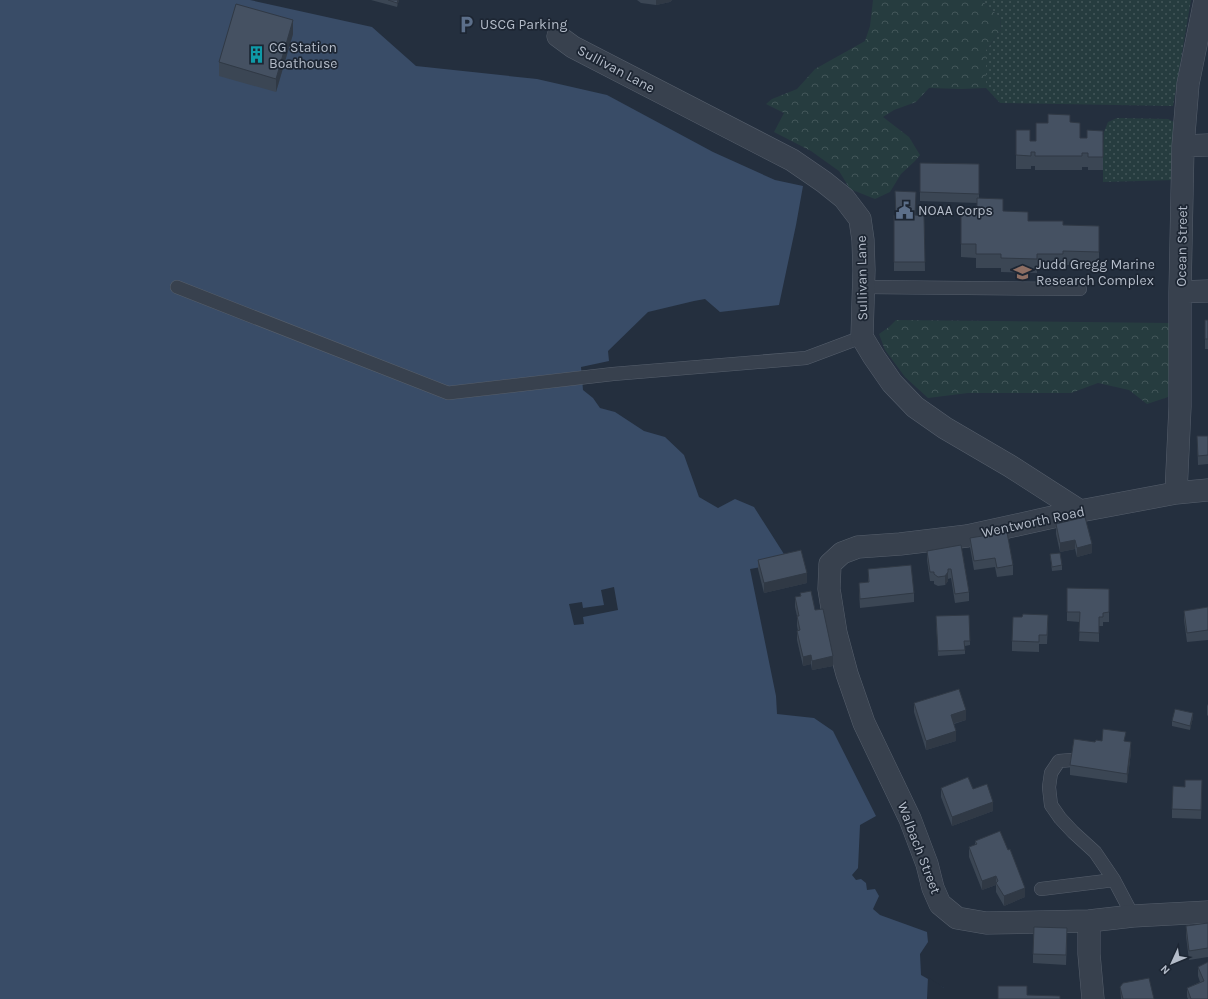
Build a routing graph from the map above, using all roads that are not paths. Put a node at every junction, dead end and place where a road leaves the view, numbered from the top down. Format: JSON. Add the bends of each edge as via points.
{"nodes":[{"id":1,"x":1205,"y":0,"type":"edge"},
{"id":2,"x":558,"y":36,"type":"dead end"},
{"id":3,"x":1208,"y":145,"type":"edge"},
{"id":4,"x":1184,"y":146,"type":"junction"},
{"id":5,"x":177,"y":287,"type":"dead end"},
{"id":6,"x":864,"y":287,"type":"junction"},
{"id":7,"x":1080,"y":290,"type":"dead end"},
{"id":8,"x":1208,"y":291,"type":"edge"},
{"id":9,"x":1180,"y":292,"type":"junction"},
{"id":10,"x":862,"y":337,"type":"junction"},
{"id":11,"x":1208,"y":490,"type":"edge"},
{"id":12,"x":1176,"y":494,"type":"junction"},
{"id":13,"x":1080,"y":511,"type":"junction"},
{"id":14,"x":858,"y":547,"type":"joint"},
{"id":15,"x":1072,"y":760,"type":"edge"},
{"id":16,"x":1114,"y":880,"type":"junction"},
{"id":17,"x":1041,"y":889,"type":"dead end"},
{"id":18,"x":1208,"y":912,"type":"edge"},
{"id":19,"x":1133,"y":916,"type":"junction"},
{"id":20,"x":1089,"y":921,"type":"junction"},
{"id":21,"x":1093,"y":999,"type":"edge"}],
"edges":[{"from":1,"to":4,"type":"street","name":"Ocean Street","via":[[1188,84]]},
{"from":2,"to":6,"type":"street","name":"Sullivan Lane","via":[[573,47],[792,160],[844,198],[860,219]]},
{"from":3,"to":4,"type":"street"},
{"from":4,"to":9,"type":"street","name":"Ocean Street"},
{"from":5,"to":10,"type":"lane","via":[[448,393],[613,374],[806,358]]},
{"from":6,"to":7,"type":"lane"},
{"from":6,"to":10,"type":"street","name":"Sullivan Lane"},
{"from":8,"to":9,"type":"street"},
{"from":9,"to":12,"type":"street","name":"Ocean Street","via":[[1180,407]]},
{"from":10,"to":13,"type":"street","name":"Sullivan Lane","via":[[892,383],[915,407]]},
{"from":11,"to":12,"type":"street","name":"Wentworth Road"},
{"from":12,"to":13,"type":"street","name":"Wentworth Road"},
{"from":13,"to":14,"type":"street","name":"Wentworth Road","via":[[967,536]]},
{"from":14,"to":20,"type":"street","name":"Walbach Street","via":[[842,553],[830,564],[829,589],[836,633],[864,722],[910,819],[940,904],[957,918],[986,923]]},
{"from":15,"to":16,"type":"lane","via":[[1059,761],[1051,773],[1051,804],[1060,818],[1095,852]]},
{"from":16,"to":17,"type":"lane"},
{"from":16,"to":19,"type":"lane"},
{"from":18,"to":19,"type":"street","name":"Walbach Street"},
{"from":19,"to":20,"type":"street","name":"Walbach Street"},
{"from":20,"to":21,"type":"street"}]}
